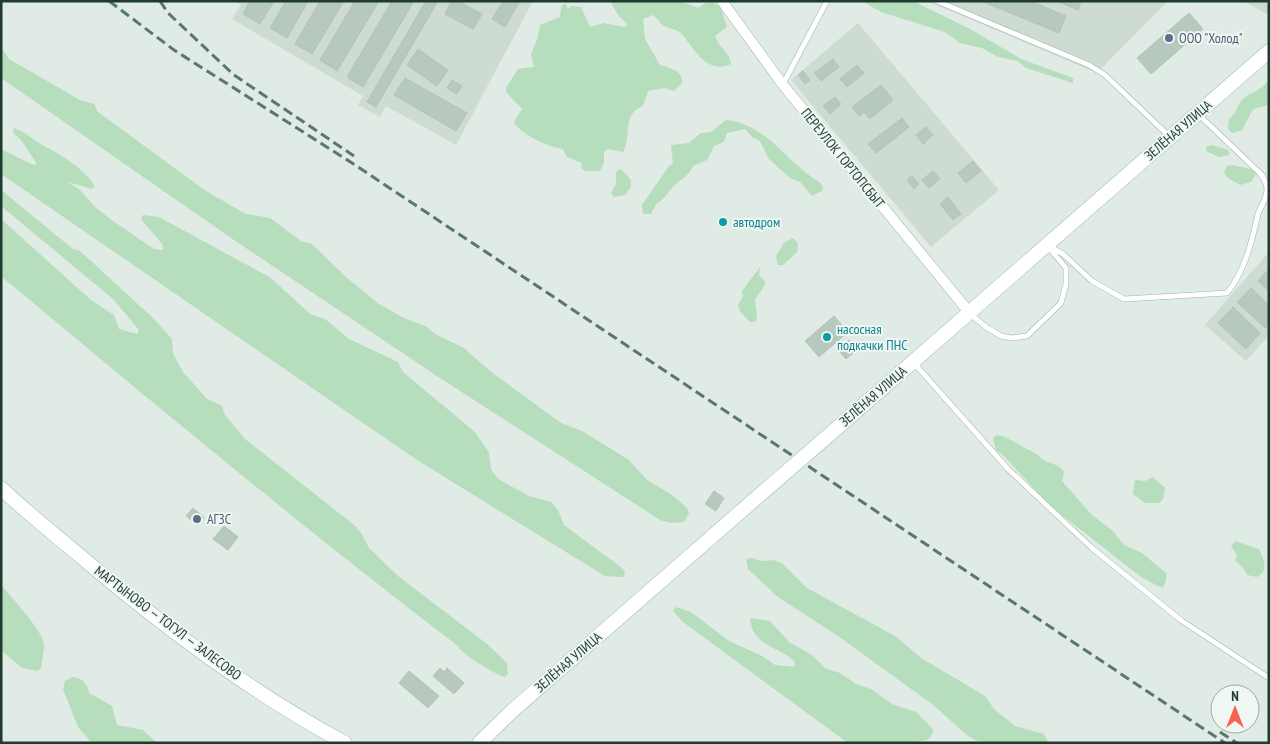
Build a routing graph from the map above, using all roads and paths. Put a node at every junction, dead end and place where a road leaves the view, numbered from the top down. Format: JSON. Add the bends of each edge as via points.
{"nodes":[{"id":1,"x":722,"y":1,"type":"edge"},
{"id":2,"x":827,"y":1,"type":"edge"},
{"id":3,"x":937,"y":1,"type":"edge"},
{"id":4,"x":1269,"y":51,"type":"edge"},
{"id":5,"x":783,"y":85,"type":"junction"},
{"id":6,"x":1198,"y":114,"type":"junction"},
{"id":7,"x":1170,"y":137,"type":"junction"},
{"id":8,"x":1261,"y":174,"type":"junction"},
{"id":9,"x":1269,"y":182,"type":"edge"},
{"id":10,"x":1046,"y":245,"type":"junction"},
{"id":11,"x":969,"y":312,"type":"junction"},
{"id":12,"x":913,"y":361,"type":"junction"},
{"id":13,"x":1,"y":488,"type":"edge"},
{"id":14,"x":1269,"y":678,"type":"edge"},
{"id":15,"x":339,"y":741,"type":"edge"},
{"id":16,"x":479,"y":743,"type":"edge"}],
"edges":[{"from":1,"to":5,"type":"street","name":"ПЕРЕУЛОК ГОРТОПСБЫТ"},
{"from":2,"to":5,"type":"lane"},
{"from":3,"to":7,"type":"lane","via":[[1089,65],[1105,75]]},
{"from":4,"to":6,"type":"street","name":"ЗЕЛЁНАЯ УЛИЦА"},
{"from":5,"to":11,"type":"street","name":"ПЕРЕУЛОК ГОРТОПСБЫТ"},
{"from":6,"to":7,"type":"street","name":"ЗЕЛЁНАЯ УЛИЦА"},
{"from":6,"to":8,"type":"lane"},
{"from":7,"to":10,"type":"street","name":"ЗЕЛЁНАЯ УЛИЦА"},
{"from":8,"to":9,"type":"lane"},
{"from":8,"to":10,"type":"lane","via":[[1268,186],[1264,204],[1236,282],[1227,293],[1124,299],[1092,281],[1063,254]]},
{"from":10,"to":11,"type":"street","name":"ЗЕЛЁНАЯ УЛИЦА"},
{"from":10,"to":11,"type":"lane","via":[[1066,268],[1066,284],[1061,303],[1027,336],[1001,336]]},
{"from":11,"to":12,"type":"street","name":"ЗЕЛЁНАЯ УЛИЦА"},
{"from":12,"to":14,"type":"lane","via":[[1008,469],[1092,548],[1182,621]]},
{"from":12,"to":16,"type":"street","name":"ЗЕЛЁНАЯ УЛИЦА","bridge":true},
{"from":13,"to":15,"type":"street","name":"МАРТЫНОВО — ТОГУЛ — ЗАЛЕСОВО","via":[[113,584],[210,658]]}]}
